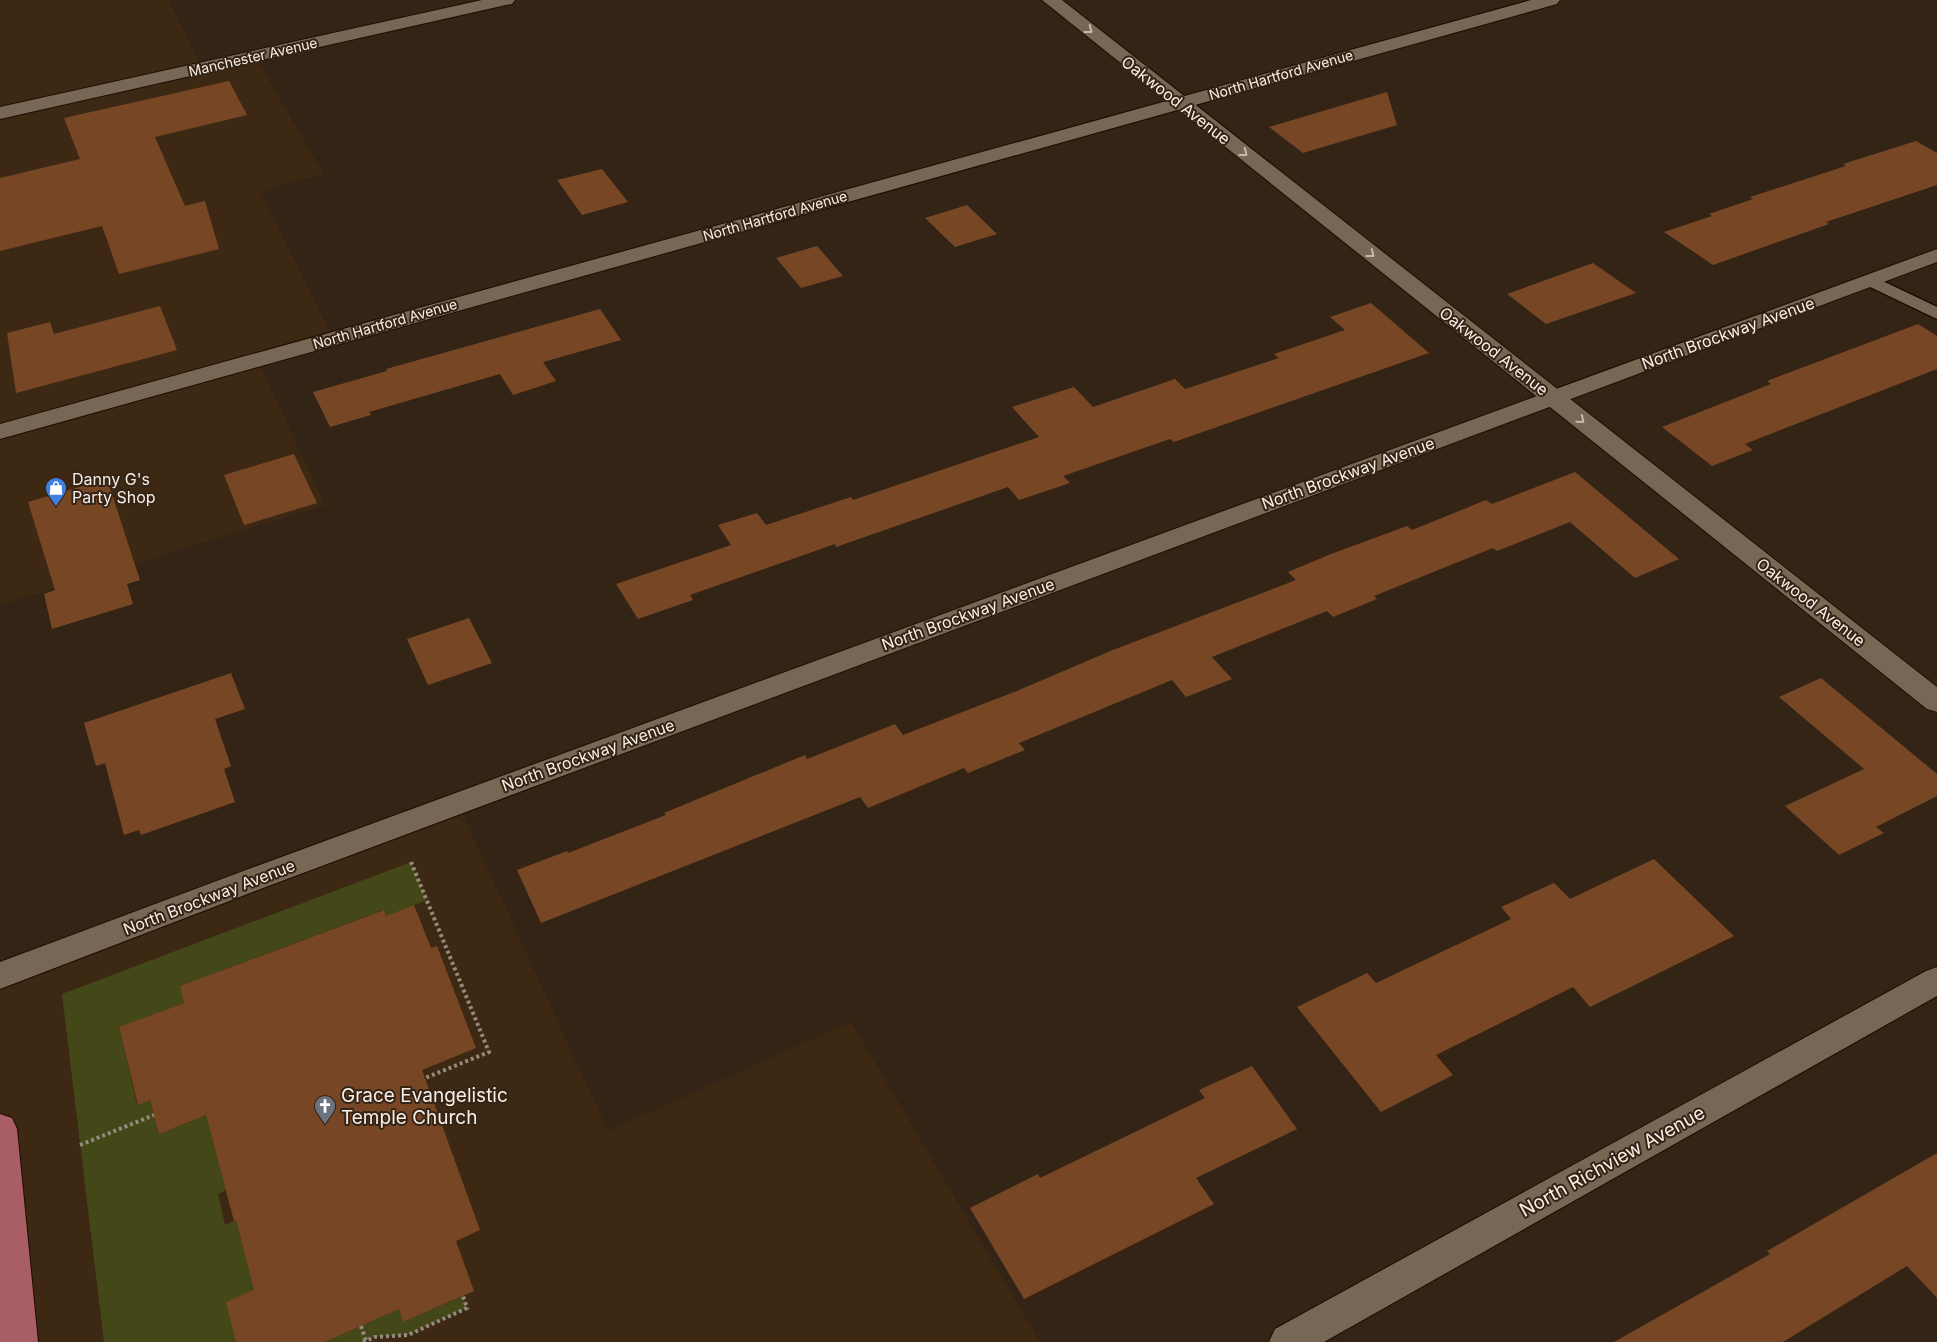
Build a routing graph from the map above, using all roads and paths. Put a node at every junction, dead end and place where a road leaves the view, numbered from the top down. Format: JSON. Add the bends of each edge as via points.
{"nodes":[{"id":1,"x":506,"y":0,"type":"edge"},
{"id":2,"x":1051,"y":0,"type":"edge"},
{"id":3,"x":1551,"y":0,"type":"edge"},
{"id":4,"x":1181,"y":103,"type":"junction"},
{"id":5,"x":0,"y":113,"type":"edge"},
{"id":6,"x":1937,"y":255,"type":"edge"},
{"id":7,"x":1870,"y":280,"type":"junction"},
{"id":8,"x":1937,"y":314,"type":"edge"},
{"id":9,"x":1553,"y":398,"type":"junction"},
{"id":10,"x":0,"y":432,"type":"edge"},
{"id":11,"x":1937,"y":702,"type":"edge"},
{"id":12,"x":411,"y":862,"type":"dead end"},
{"id":13,"x":0,"y":976,"type":"edge"},
{"id":14,"x":1937,"y":980,"type":"edge"},
{"id":15,"x":425,"y":1078,"type":"dead end"},
{"id":16,"x":154,"y":1115,"type":"dead end"},
{"id":17,"x":0,"y":1129,"type":"edge"},
{"id":18,"x":80,"y":1145,"type":"dead end"},
{"id":19,"x":463,"y":1296,"type":"dead end"},
{"id":20,"x":361,"y":1326,"type":"dead end"},
{"id":21,"x":365,"y":1341,"type":"edge"},
{"id":22,"x":19,"y":1342,"type":"edge"},
{"id":23,"x":1288,"y":1342,"type":"edge"}],
"edges":[{"from":1,"to":5,"type":"street","name":"Manchester Avenue"},
{"from":2,"to":4,"type":"street","name":"Oakwood Avenue","one_way":true},
{"from":3,"to":4,"type":"street","name":"North Hartford Avenue"},
{"from":4,"to":9,"type":"street","name":"Oakwood Avenue","one_way":true},
{"from":4,"to":10,"type":"street","name":"North Hartford Avenue"},
{"from":6,"to":7,"type":"street","name":"North Brockway Avenue"},
{"from":7,"to":8,"type":"lane"},
{"from":7,"to":9,"type":"street","name":"North Brockway Avenue"},
{"from":9,"to":11,"type":"street","name":"Oakwood Avenue","one_way":true},
{"from":9,"to":13,"type":"street","name":"North Brockway Avenue"},
{"from":12,"to":15,"type":"path","via":[[489,1052]]},
{"from":14,"to":23,"type":"street","name":"North Richview Avenue"},
{"from":16,"to":18,"type":"path"},
{"from":17,"to":22,"type":"main road"},
{"from":19,"to":21,"type":"path","via":[[467,1308],[408,1334]]},
{"from":20,"to":21,"type":"path"}]}
